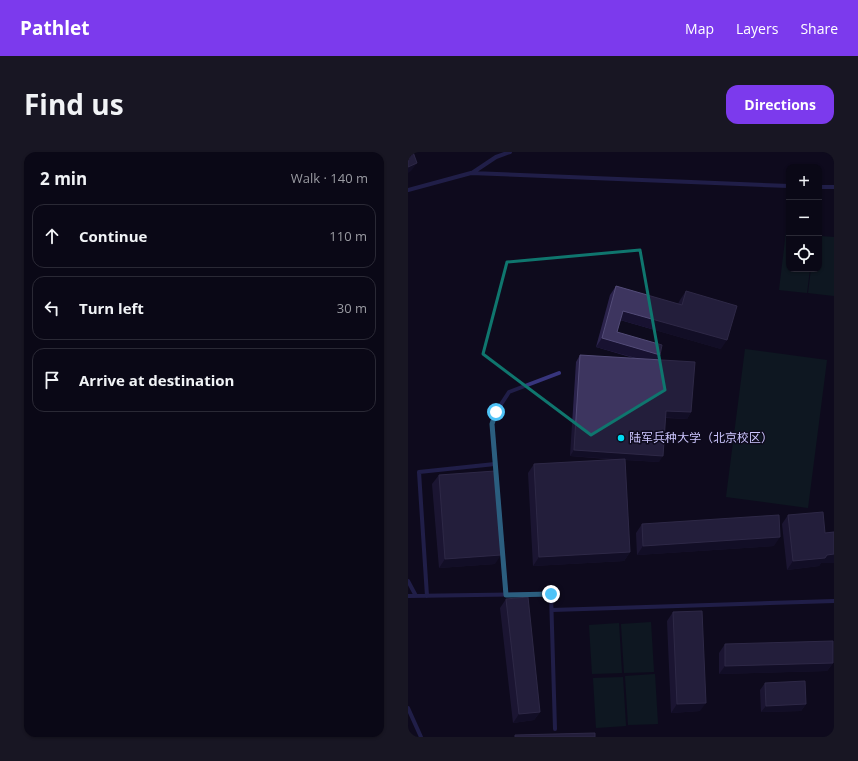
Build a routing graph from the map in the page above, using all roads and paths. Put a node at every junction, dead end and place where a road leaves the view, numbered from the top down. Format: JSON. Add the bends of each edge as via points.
{"nodes":[{"id":1,"x":510,"y":152,"type":"edge"},
{"id":2,"x":471,"y":173,"type":"junction"},
{"id":3,"x":786,"y":186,"type":"edge"},
{"id":4,"x":822,"y":186,"type":"edge"},
{"id":5,"x":834,"y":187,"type":"edge"},
{"id":6,"x":408,"y":190,"type":"edge"},
{"id":7,"x":559,"y":373,"type":"dead end"},
{"id":8,"x":494,"y":464,"type":"junction"},
{"id":9,"x":408,"y":581,"type":"edge"},
{"id":10,"x":506,"y":595,"type":"junction"},
{"id":11,"x":408,"y":596,"type":"edge"},
{"id":12,"x":416,"y":596,"type":"junction"},
{"id":13,"x":427,"y":596,"type":"junction"},
{"id":14,"x":834,"y":601,"type":"edge"},
{"id":15,"x":552,"y":610,"type":"junction"},
{"id":16,"x":408,"y":708,"type":"edge"},
{"id":17,"x":555,"y":729,"type":"dead end"},
{"id":18,"x":421,"y":737,"type":"edge"}],
"edges":[{"from":1,"to":2,"type":"lane","via":[[496,157]]},
{"from":2,"to":3,"type":"lane"},
{"from":2,"to":6,"type":"lane"},
{"from":4,"to":5,"type":"lane"},
{"from":7,"to":8,"type":"lane","via":[[509,392],[496,412],[492,424]]},
{"from":8,"to":10,"type":"lane"},
{"from":8,"to":13,"type":"lane","via":[[419,472]]},
{"from":9,"to":12,"type":"lane"},
{"from":10,"to":13,"type":"lane"},
{"from":10,"to":15,"type":"lane","via":[[551,594]]},
{"from":11,"to":12,"type":"lane"},
{"from":12,"to":13,"type":"lane"},
{"from":14,"to":15,"type":"lane"},
{"from":15,"to":17,"type":"lane"},
{"from":16,"to":18,"type":"lane"}]}
